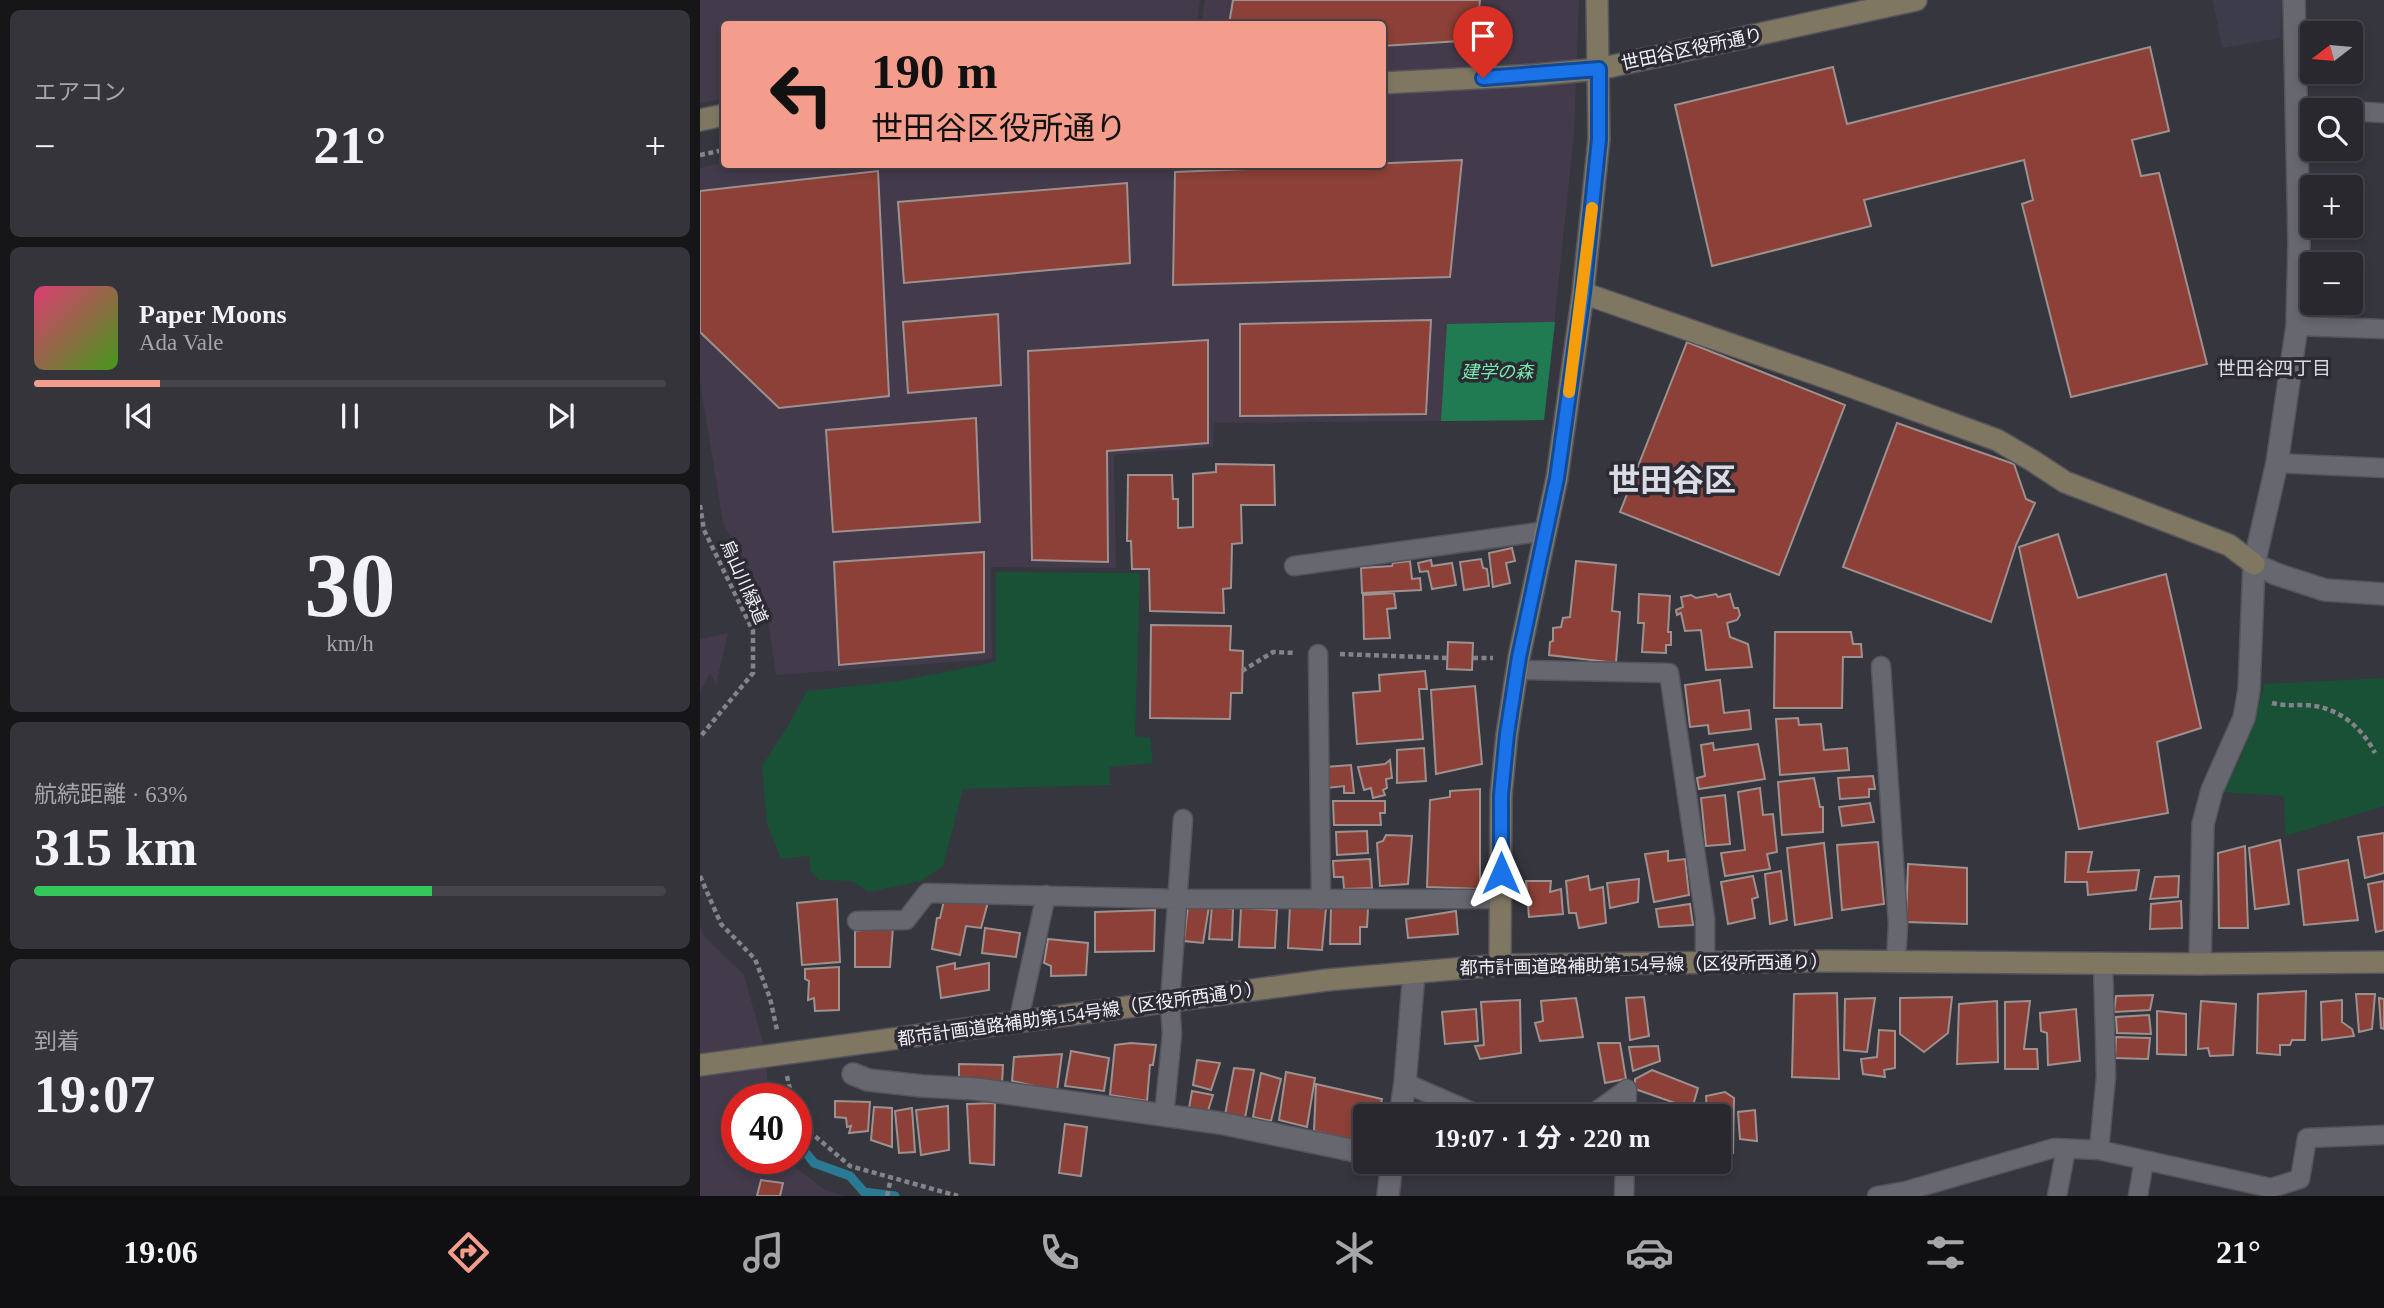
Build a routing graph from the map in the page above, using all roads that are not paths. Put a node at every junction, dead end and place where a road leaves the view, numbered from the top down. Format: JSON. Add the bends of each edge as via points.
{"nodes":[{"id":1,"x":1597,"y":0,"type":"edge"},
{"id":2,"x":1916,"y":0,"type":"edge"},
{"id":3,"x":2294,"y":0,"type":"edge"},
{"id":4,"x":1599,"y":69,"type":"junction"},
{"id":5,"x":1386,"y":83,"type":"edge"},
{"id":6,"x":2295,"y":107,"type":"junction"},
{"id":7,"x":2300,"y":107,"type":"edge"},
{"id":8,"x":2363,"y":112,"type":"edge"},
{"id":9,"x":2384,"y":113,"type":"edge"},
{"id":10,"x":721,"y":116,"type":"edge"},
{"id":11,"x":700,"y":120,"type":"edge"},
{"id":12,"x":1583,"y":293,"type":"junction"},
{"id":13,"x":2297,"y":326,"type":"junction"},
{"id":14,"x":2384,"y":329,"type":"edge"},
{"id":15,"x":2277,"y":463,"type":"junction"},
{"id":16,"x":2384,"y":468,"type":"edge"},
{"id":17,"x":1546,"y":531,"type":"junction"},
{"id":18,"x":2255,"y":564,"type":"junction"},
{"id":19,"x":1294,"y":566,"type":"dead end"},
{"id":20,"x":2384,"y":594,"type":"edge"},
{"id":21,"x":1318,"y":653,"type":"dead end"},
{"id":22,"x":1881,"y":666,"type":"dead end"},
{"id":23,"x":1517,"y":670,"type":"junction"},
{"id":24,"x":1183,"y":819,"type":"dead end"},
{"id":25,"x":1046,"y":895,"type":"junction"},
{"id":26,"x":1178,"y":899,"type":"junction"},
{"id":27,"x":1501,"y":899,"type":"junction"},
{"id":28,"x":1321,"y":900,"type":"junction"},
{"id":29,"x":857,"y":921,"type":"dead end"},
{"id":30,"x":1705,"y":961,"type":"junction"},
{"id":31,"x":1896,"y":961,"type":"junction"},
{"id":32,"x":2103,"y":962,"type":"junction"},
{"id":33,"x":2384,"y":962,"type":"edge"},
{"id":34,"x":2200,"y":964,"type":"junction"},
{"id":35,"x":1500,"y":965,"type":"junction"},
{"id":36,"x":1414,"y":972,"type":"junction"},
{"id":37,"x":1170,"y":1002,"type":"junction"},
{"id":38,"x":1018,"y":1023,"type":"junction"},
{"id":39,"x":700,"y":1065,"type":"edge"},
{"id":40,"x":853,"y":1074,"type":"dead end"},
{"id":41,"x":1405,"y":1083,"type":"junction"},
{"id":42,"x":1402,"y":1104,"type":"edge"},
{"id":43,"x":1453,"y":1104,"type":"edge"},
{"id":44,"x":1606,"y":1104,"type":"edge"},
{"id":45,"x":1626,"y":1104,"type":"edge"},
{"id":46,"x":1164,"y":1116,"type":"junction"},
{"id":47,"x":2384,"y":1135,"type":"edge"},
{"id":48,"x":2066,"y":1149,"type":"junction"},
{"id":49,"x":2099,"y":1150,"type":"junction"},
{"id":50,"x":1353,"y":1151,"type":"edge"},
{"id":51,"x":2144,"y":1160,"type":"junction"},
{"id":52,"x":1391,"y":1174,"type":"edge"},
{"id":53,"x":1625,"y":1174,"type":"edge"},
{"id":54,"x":2270,"y":1192,"type":"edge"},
{"id":55,"x":1906,"y":1193,"type":"edge"},
{"id":56,"x":1390,"y":1195,"type":"edge"},
{"id":57,"x":1624,"y":1196,"type":"edge"},
{"id":58,"x":1878,"y":1196,"type":"edge"},
{"id":59,"x":2057,"y":1196,"type":"edge"},
{"id":60,"x":2138,"y":1196,"type":"edge"}],
"edges":[{"from":1,"to":4,"type":"street"},
{"from":2,"to":4,"type":"street","name":"世田谷区役所通り"},
{"from":3,"to":6,"type":"street"},
{"from":4,"to":5,"type":"street","name":"世田谷区役所通り"},
{"from":4,"to":12,"type":"street","via":[[1599,139]]},
{"from":6,"to":7,"type":"lane"},
{"from":6,"to":13,"type":"street","via":[[2300,243]]},
{"from":8,"to":9,"type":"lane"},
{"from":10,"to":11,"type":"street"},
{"from":12,"to":17,"type":"street"},
{"from":12,"to":18,"type":"street","via":[[1997,440],[2064,482],[2229,545]]},
{"from":13,"to":14,"type":"lane"},
{"from":13,"to":15,"type":"street"},
{"from":15,"to":16,"type":"lane"},
{"from":15,"to":18,"type":"street"},
{"from":17,"to":19,"type":"lane"},
{"from":17,"to":23,"type":"street"},
{"from":18,"to":20,"type":"street","via":[[2325,590]]},
{"from":18,"to":34,"type":"street","via":[[2244,718],[2212,790],[2203,824]]},
{"from":21,"to":28,"type":"lane"},
{"from":22,"to":31,"type":"lane","via":[[1898,924]]},
{"from":23,"to":27,"type":"street","via":[[1501,795]]},
{"from":23,"to":30,"type":"lane","via":[[1669,673],[1705,918]]},
{"from":24,"to":26,"type":"lane"},
{"from":25,"to":26,"type":"lane"},
{"from":25,"to":29,"type":"lane","via":[[927,893],[906,920]]},
{"from":25,"to":38,"type":"lane"},
{"from":26,"to":28,"type":"lane"},
{"from":26,"to":37,"type":"lane"},
{"from":27,"to":28,"type":"lane"},
{"from":27,"to":35,"type":"street"},
{"from":30,"to":31,"type":"street","name":"都市計画道路補助第154号線（区役所西通り）"},
{"from":30,"to":35,"type":"street","name":"都市計画道路補助第154号線（区役所西通り）"},
{"from":31,"to":32,"type":"street","name":"都市計画道路補助第154号線（区役所西通り）"},
{"from":32,"to":34,"type":"street","name":"都市計画道路補助第154号線（区役所西通り）"},
{"from":32,"to":49,"type":"lane","via":[[2106,1076]]},
{"from":33,"to":34,"type":"street","name":"都市計画道路補助第154号線（区役所西通り）"},
{"from":35,"to":36,"type":"street","name":"都市計画道路補助第154号線（区役所西通り）"},
{"from":36,"to":37,"type":"street","name":"都市計画道路補助第154号線（区役所西通り）"},
{"from":36,"to":41,"type":"street"},
{"from":37,"to":38,"type":"street","name":"都市計画道路補助第154号線（区役所西通り）"},
{"from":37,"to":46,"type":"lane","via":[[1172,1034]]},
{"from":38,"to":39,"type":"street","name":"都市計画道路補助第154号線（区役所西通り）"},
{"from":40,"to":46,"type":"street","via":[[868,1080],[977,1089]]},
{"from":41,"to":42,"type":"street"},
{"from":41,"to":43,"type":"lane"},
{"from":44,"to":45,"type":"lane","via":[[1627,1089]]},
{"from":46,"to":50,"type":"street"},
{"from":47,"to":54,"type":"lane","via":[[2307,1139],[2300,1179]]},
{"from":48,"to":49,"type":"lane"},
{"from":48,"to":55,"type":"lane","via":[[2054,1148]]},
{"from":48,"to":59,"type":"lane"},
{"from":49,"to":51,"type":"lane"},
{"from":51,"to":54,"type":"lane"},
{"from":51,"to":60,"type":"lane"},
{"from":52,"to":56,"type":"street"},
{"from":53,"to":57,"type":"lane"},
{"from":55,"to":58,"type":"lane"}]}
